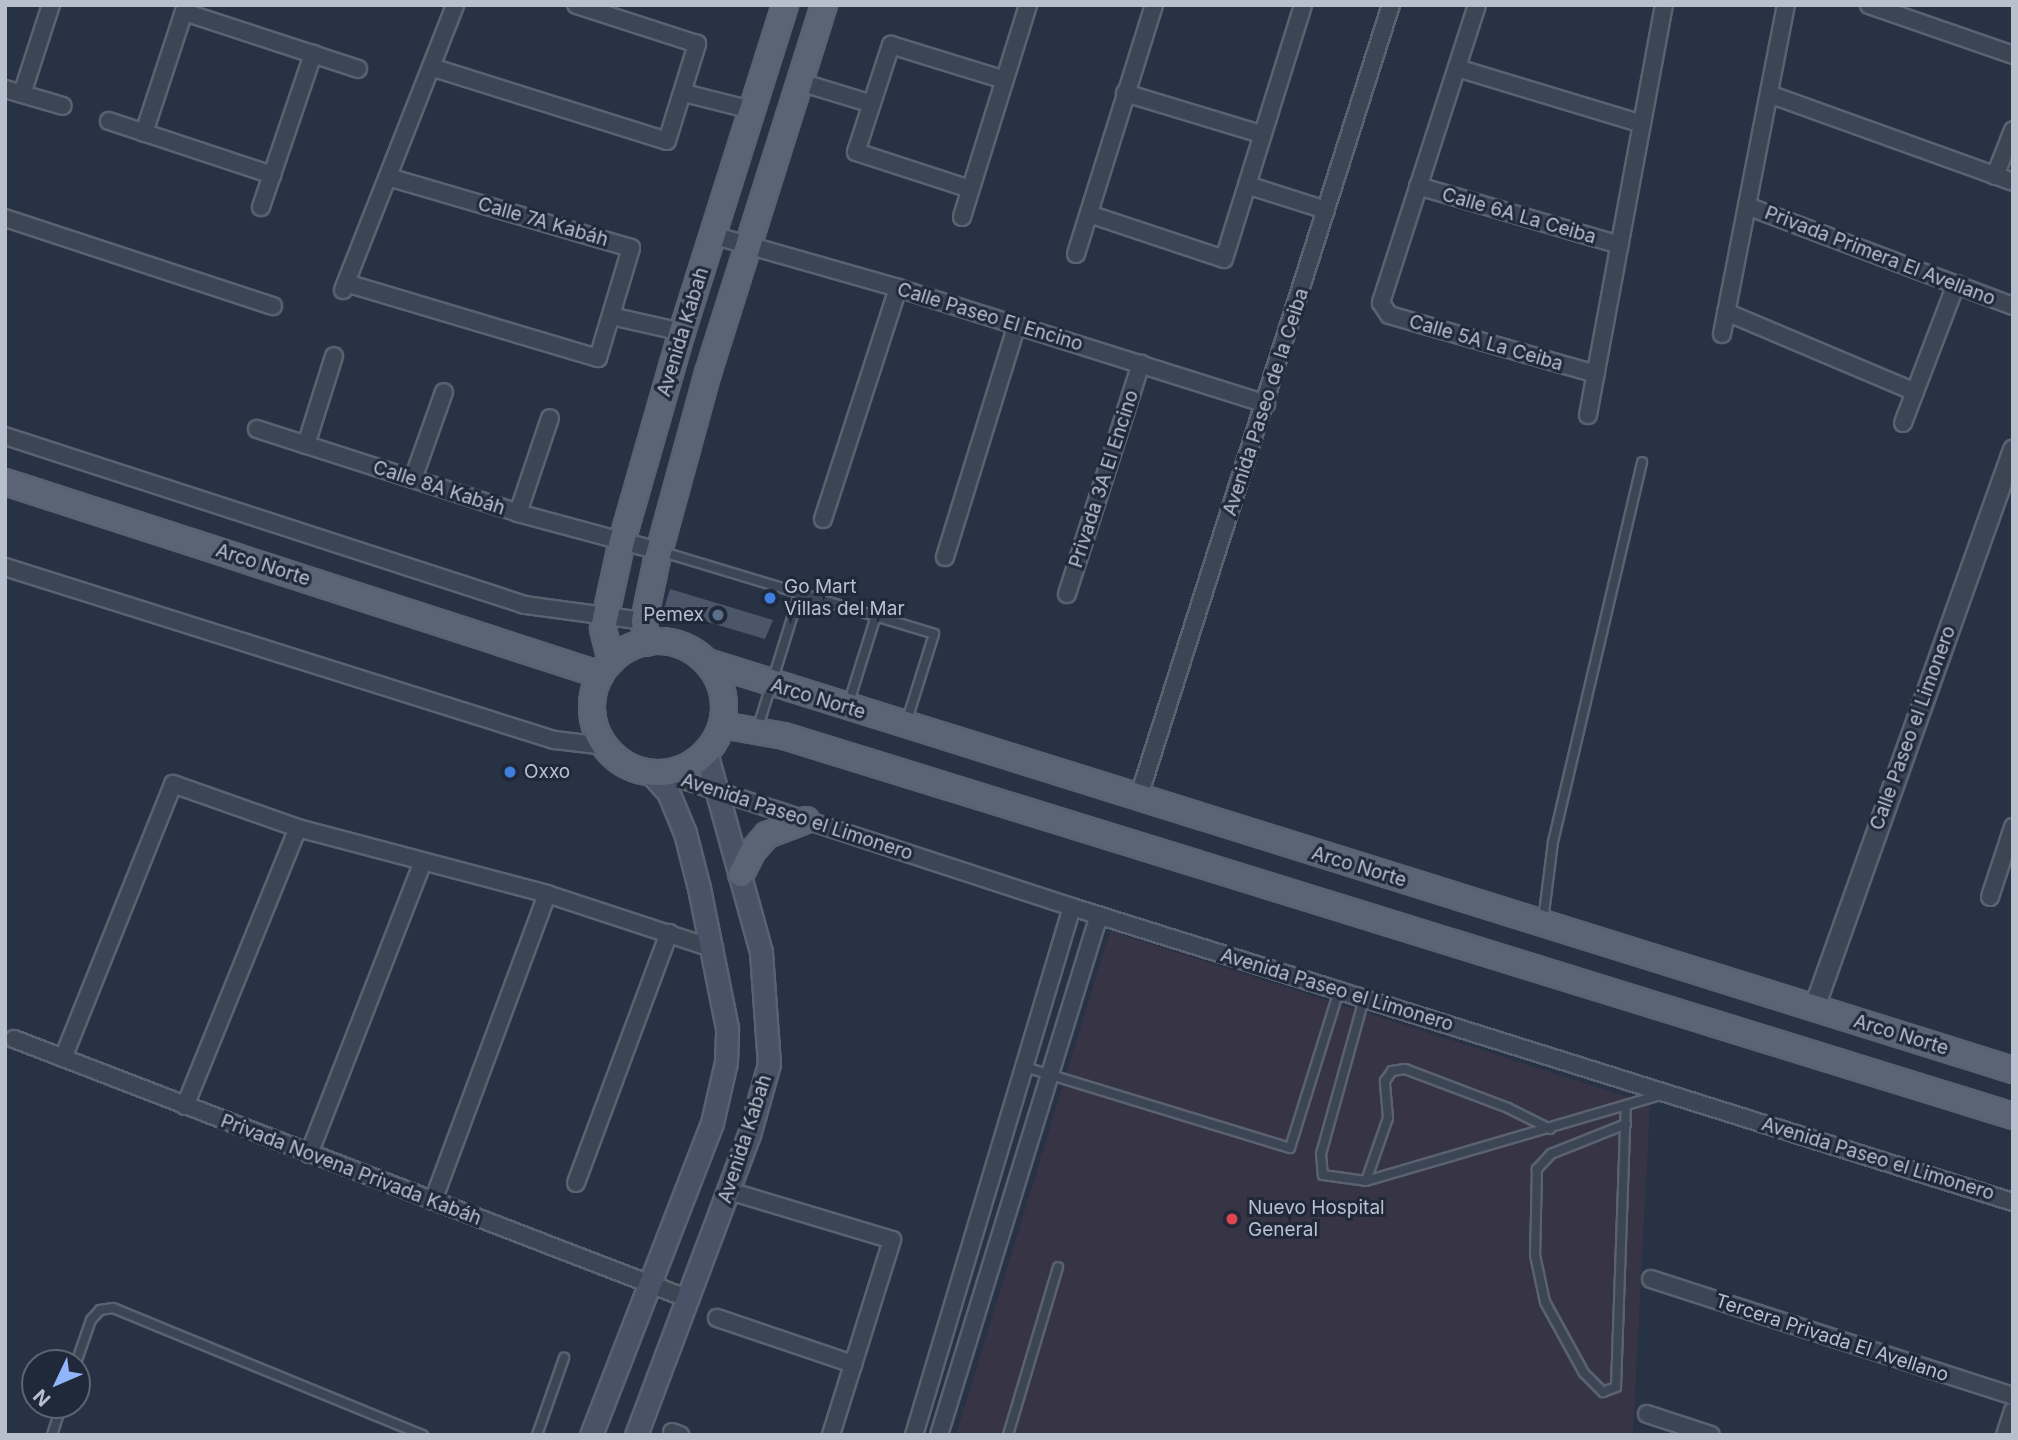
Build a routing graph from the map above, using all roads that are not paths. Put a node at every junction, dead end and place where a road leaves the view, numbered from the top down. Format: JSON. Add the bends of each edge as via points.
{"nodes":[{"id":1,"x":51,"y":5,"type":"edge"},
{"id":2,"x":455,"y":5,"type":"edge"},
{"id":3,"x":576,"y":5,"type":"edge"},
{"id":4,"x":785,"y":5,"type":"edge"},
{"id":5,"x":824,"y":5,"type":"edge"},
{"id":6,"x":1028,"y":5,"type":"edge"},
{"id":7,"x":1154,"y":5,"type":"edge"},
{"id":8,"x":1391,"y":5,"type":"edge"},
{"id":9,"x":1477,"y":5,"type":"edge"},
{"id":10,"x":1664,"y":5,"type":"edge"},
{"id":11,"x":1786,"y":5,"type":"edge"},
{"id":12,"x":1869,"y":5,"type":"edge"},
{"id":13,"x":1299,"y":6,"type":"edge"},
{"id":14,"x":185,"y":9,"type":"edge"},
{"id":15,"x":313,"y":54,"type":"junction"},
{"id":16,"x":2013,"y":55,"type":"edge"},
{"id":17,"x":431,"y":67,"type":"junction"},
{"id":18,"x":1457,"y":68,"type":"junction"},
{"id":19,"x":358,"y":69,"type":"dead end"},
{"id":20,"x":1005,"y":80,"type":"junction"},
{"id":21,"x":800,"y":82,"type":"junction"},
{"id":22,"x":5,"y":89,"type":"edge"},
{"id":23,"x":684,"y":93,"type":"junction"},
{"id":24,"x":1125,"y":93,"type":"junction"},
{"id":25,"x":22,"y":94,"type":"junction"},
{"id":26,"x":1769,"y":94,"type":"junction"},
{"id":27,"x":872,"y":104,"type":"junction"},
{"id":28,"x":63,"y":106,"type":"dead end"},
{"id":29,"x":752,"y":110,"type":"junction"},
{"id":30,"x":109,"y":121,"type":"dead end"},
{"id":31,"x":1642,"y":124,"type":"junction"},
{"id":32,"x":2013,"y":130,"type":"edge"},
{"id":33,"x":144,"y":133,"type":"junction"},
{"id":34,"x":1261,"y":134,"type":"junction"},
{"id":35,"x":272,"y":175,"type":"junction"},
{"id":36,"x":1995,"y":176,"type":"junction"},
{"id":37,"x":387,"y":177,"type":"junction"},
{"id":38,"x":2013,"y":182,"type":"edge"},
{"id":39,"x":1247,"y":185,"type":"junction"},
{"id":40,"x":1419,"y":187,"type":"junction"},
{"id":41,"x":970,"y":189,"type":"junction"},
{"id":42,"x":1746,"y":206,"type":"junction"},
{"id":43,"x":261,"y":208,"type":"dead end"},
{"id":44,"x":1326,"y":210,"type":"junction"},
{"id":45,"x":1089,"y":214,"type":"junction"},
{"id":46,"x":962,"y":217,"type":"dead end"},
{"id":47,"x":5,"y":218,"type":"edge"},
{"id":48,"x":712,"y":235,"type":"junction"},
{"id":49,"x":1620,"y":245,"type":"junction"},
{"id":50,"x":750,"y":248,"type":"junction"},
{"id":51,"x":1076,"y":254,"type":"dead end"},
{"id":52,"x":1956,"y":284,"type":"junction"},
{"id":53,"x":898,"y":288,"type":"junction"},
{"id":54,"x":1381,"y":303,"type":"joint"},
{"id":55,"x":273,"y":306,"type":"dead end"},
{"id":56,"x":2013,"y":306,"type":"edge"},
{"id":57,"x":1726,"y":312,"type":"junction"},
{"id":58,"x":611,"y":316,"type":"junction"},
{"id":59,"x":1017,"y":325,"type":"junction"},
{"id":60,"x":681,"y":332,"type":"junction"},
{"id":61,"x":1721,"y":334,"type":"dead end"},
{"id":62,"x":334,"y":356,"type":"dead end"},
{"id":63,"x":1142,"y":364,"type":"junction"},
{"id":64,"x":1596,"y":374,"type":"junction"},
{"id":65,"x":444,"y":392,"type":"dead end"},
{"id":66,"x":1915,"y":392,"type":"junction"},
{"id":67,"x":1266,"y":404,"type":"junction"},
{"id":68,"x":1588,"y":415,"type":"dead end"},
{"id":69,"x":550,"y":418,"type":"dead end"},
{"id":70,"x":1903,"y":424,"type":"dead end"},
{"id":71,"x":257,"y":429,"type":"dead end"},
{"id":72,"x":5,"y":436,"type":"edge"},
{"id":73,"x":306,"y":445,"type":"junction"},
{"id":74,"x":2013,"y":449,"type":"edge"},
{"id":75,"x":1642,"y":462,"type":"dead end"},
{"id":76,"x":413,"y":479,"type":"junction"},
{"id":77,"x":5,"y":482,"type":"edge"},
{"id":78,"x":518,"y":513,"type":"junction"},
{"id":79,"x":823,"y":519,"type":"dead end"},
{"id":80,"x":622,"y":541,"type":"junction"},
{"id":81,"x":659,"y":551,"type":"junction"},
{"id":82,"x":945,"y":557,"type":"dead end"},
{"id":83,"x":5,"y":567,"type":"edge"},
{"id":84,"x":800,"y":592,"type":"junction"},
{"id":85,"x":1067,"y":594,"type":"dead end"},
{"id":86,"x":604,"y":616,"type":"junction"},
{"id":87,"x":876,"y":616,"type":"junction"},
{"id":88,"x":645,"y":632,"type":"junction"},
{"id":89,"x":707,"y":662,"type":"junction"},
{"id":90,"x":606,"y":668,"type":"junction"},
{"id":91,"x":771,"y":684,"type":"junction"},
{"id":92,"x":847,"y":708,"type":"junction"},
{"id":93,"x":722,"y":725,"type":"junction"},
{"id":94,"x":905,"y":726,"type":"junction"},
{"id":95,"x":758,"y":728,"type":"junction"},
{"id":96,"x":605,"y":746,"type":"junction"},
{"id":97,"x":706,"y":753,"type":"junction"},
{"id":98,"x":657,"y":773,"type":"junction"},
{"id":99,"x":718,"y":791,"type":"junction"},
{"id":100,"x":1138,"y":799,"type":"junction"},
{"id":101,"x":806,"y":820,"type":"junction"},
{"id":102,"x":2013,"y":827,"type":"edge"},
{"id":103,"x":298,"y":828,"type":"junction"},
{"id":104,"x":422,"y":864,"type":"junction"},
{"id":105,"x":741,"y":874,"type":"junction"},
{"id":106,"x":1997,"y":876,"type":"junction"},
{"id":107,"x":2013,"y":882,"type":"edge"},
{"id":108,"x":547,"y":894,"type":"junction"},
{"id":109,"x":1990,"y":897,"type":"dead end"},
{"id":110,"x":1072,"y":907,"type":"junction"},
{"id":111,"x":1099,"y":915,"type":"junction"},
{"id":112,"x":1542,"y":923,"type":"junction"},
{"id":113,"x":669,"y":933,"type":"junction"},
{"id":114,"x":714,"y":949,"type":"junction"},
{"id":115,"x":1339,"y":991,"type":"junction"},
{"id":116,"x":1364,"y":998,"type":"junction"},
{"id":117,"x":1814,"y":1007,"type":"junction"},
{"id":118,"x":14,"y":1039,"type":"dead end"},
{"id":119,"x":63,"y":1058,"type":"junction"},
{"id":120,"x":1025,"y":1067,"type":"junction"},
{"id":121,"x":2013,"y":1070,"type":"edge"},
{"id":122,"x":1051,"y":1075,"type":"junction"},
{"id":123,"x":1667,"y":1094,"type":"junction"},
{"id":124,"x":186,"y":1106,"type":"junction"},
{"id":125,"x":1626,"y":1106,"type":"junction"},
{"id":126,"x":2013,"y":1116,"type":"edge"},
{"id":127,"x":1626,"y":1124,"type":"junction"},
{"id":128,"x":1550,"y":1129,"type":"junction"},
{"id":129,"x":309,"y":1154,"type":"junction"},
{"id":130,"x":1366,"y":1181,"type":"junction"},
{"id":131,"x":576,"y":1183,"type":"dead end"},
{"id":132,"x":729,"y":1191,"type":"junction"},
{"id":133,"x":433,"y":1201,"type":"junction"},
{"id":134,"x":2013,"y":1202,"type":"edge"},
{"id":135,"x":1058,"y":1267,"type":"dead end"},
{"id":136,"x":1651,"y":1279,"type":"dead end"},
{"id":137,"x":648,"y":1285,"type":"junction"},
{"id":138,"x":689,"y":1299,"type":"junction"},
{"id":139,"x":717,"y":1318,"type":"dead end"},
{"id":140,"x":946,"y":1326,"type":"junction"},
{"id":141,"x":967,"y":1333,"type":"junction"},
{"id":142,"x":81,"y":1349,"type":"edge"},
{"id":143,"x":564,"y":1359,"type":"dead end"},
{"id":144,"x":853,"y":1364,"type":"junction"},
{"id":145,"x":2013,"y":1396,"type":"edge"},
{"id":146,"x":2013,"y":1410,"type":"edge"},
{"id":147,"x":1647,"y":1414,"type":"dead end"},
{"id":148,"x":423,"y":1435,"type":"edge"},
{"id":149,"x":537,"y":1435,"type":"edge"},
{"id":150,"x":591,"y":1435,"type":"edge"},
{"id":151,"x":636,"y":1435,"type":"edge"},
{"id":152,"x":831,"y":1435,"type":"edge"},
{"id":153,"x":914,"y":1435,"type":"edge"},
{"id":154,"x":939,"y":1435,"type":"edge"},
{"id":155,"x":1008,"y":1435,"type":"edge"},
{"id":156,"x":1711,"y":1435,"type":"edge"},
{"id":157,"x":2005,"y":1435,"type":"edge"}],
"edges":[{"from":1,"to":25,"type":"street"},
{"from":2,"to":17,"type":"street","name":"Calle 7A Kabáh"},
{"from":3,"to":23,"type":"street","via":[[697,44]]},
{"from":4,"to":29,"type":"main road","name":"Avenida Kabah"},
{"from":5,"to":21,"type":"main road","name":"Avenida Kabah"},
{"from":6,"to":20,"type":"street"},
{"from":7,"to":24,"type":"street"},
{"from":8,"to":44,"type":"street","name":"Avenida Paseo de la Ceiba"},
{"from":9,"to":18,"type":"street","name":"Calle 6A La Ceiba"},
{"from":10,"to":31,"type":"street","name":"Calle 6A La Ceiba"},
{"from":11,"to":26,"type":"street"},
{"from":12,"to":16,"type":"street"},
{"from":13,"to":34,"type":"street"},
{"from":14,"to":15,"type":"street"},
{"from":14,"to":33,"type":"street"},
{"from":15,"to":19,"type":"street"},
{"from":15,"to":35,"type":"street"},
{"from":17,"to":23,"type":"street","via":[[667,141]]},
{"from":17,"to":37,"type":"street","name":"Calle 7A Kabáh"},
{"from":18,"to":31,"type":"street"},
{"from":18,"to":40,"type":"street","name":"Calle 6A La Ceiba"},
{"from":20,"to":27,"type":"street","via":[[891,45]]},
{"from":20,"to":41,"type":"street"},
{"from":21,"to":27,"type":"street"},
{"from":21,"to":50,"type":"main road","name":"Avenida Kabah"},
{"from":22,"to":25,"type":"street"},
{"from":23,"to":29,"type":"street"},
{"from":24,"to":34,"type":"street"},
{"from":24,"to":45,"type":"street"},
{"from":25,"to":28,"type":"street"},
{"from":26,"to":36,"type":"street"},
{"from":26,"to":42,"type":"street"},
{"from":27,"to":41,"type":"street","via":[[856,152]]},
{"from":29,"to":48,"type":"main road","name":"Avenida Kabah"},
{"from":30,"to":33,"type":"street"},
{"from":31,"to":49,"type":"street","name":"Calle 6A La Ceiba"},
{"from":32,"to":36,"type":"street"},
{"from":33,"to":35,"type":"street"},
{"from":34,"to":39,"type":"street"},
{"from":35,"to":43,"type":"street"},
{"from":36,"to":38,"type":"street"},
{"from":37,"to":58,"type":"street","name":"Calle 7A Kabáh","via":[[631,248]]},
{"from":37,"to":58,"type":"street","name":"Calle 7A Kabáh","via":[[344,288],[598,358]]},
{"from":39,"to":44,"type":"street"},
{"from":39,"to":45,"type":"street","via":[[1224,259]]},
{"from":40,"to":49,"type":"street","name":"Calle 6A La Ceiba"},
{"from":40,"to":54,"type":"street","name":"Calle 6A La Ceiba"},
{"from":41,"to":46,"type":"street"},
{"from":42,"to":52,"type":"street","name":"Privada Primera El Avellano"},
{"from":42,"to":57,"type":"street"},
{"from":44,"to":67,"type":"street","name":"Avenida Paseo de la Ceiba"},
{"from":45,"to":51,"type":"street"},
{"from":47,"to":55,"type":"street"},
{"from":48,"to":50,"type":"street","name":"Calle Paseo El Encino"},
{"from":48,"to":60,"type":"main road","name":"Avenida Kabah"},
{"from":49,"to":64,"type":"street","name":"Calle 6A La Ceiba"},
{"from":50,"to":53,"type":"street","name":"Calle Paseo El Encino"},
{"from":50,"to":81,"type":"main road","name":"Avenida Kabah","via":[[708,373]]},
{"from":52,"to":56,"type":"street","name":"Privada Primera El Avellano"},
{"from":52,"to":66,"type":"street"},
{"from":53,"to":59,"type":"street","name":"Calle Paseo El Encino"},
{"from":53,"to":79,"type":"street"},
{"from":54,"to":64,"type":"street","name":"Calle 5A La Ceiba","via":[[1389,315]]},
{"from":57,"to":61,"type":"street"},
{"from":57,"to":66,"type":"street"},
{"from":58,"to":60,"type":"street"},
{"from":59,"to":63,"type":"street","name":"Calle Paseo El Encino"},
{"from":59,"to":82,"type":"street"},
{"from":60,"to":80,"type":"main road","name":"Avenida Kabah"},
{"from":62,"to":73,"type":"street"},
{"from":63,"to":67,"type":"street","name":"Calle Paseo El Encino"},
{"from":63,"to":85,"type":"street","name":"Privada 3A El Encino"},
{"from":64,"to":68,"type":"street","name":"Calle 6A La Ceiba"},
{"from":65,"to":76,"type":"street"},
{"from":66,"to":70,"type":"street"},
{"from":67,"to":100,"type":"street","name":"Avenida Paseo de la Ceiba"},
{"from":69,"to":78,"type":"street"},
{"from":71,"to":73,"type":"street","name":"Calle 8A Kabáh"},
{"from":72,"to":86,"type":"street","via":[[525,605]]},
{"from":73,"to":76,"type":"street","name":"Calle 8A Kabáh"},
{"from":74,"to":117,"type":"street","name":"Calle Paseo el Limonero"},
{"from":75,"to":112,"type":"lane","via":[[1553,842]]},
{"from":76,"to":78,"type":"street","name":"Calle 8A Kabáh"},
{"from":77,"to":90,"type":"main road","name":"Arco Norte"},
{"from":78,"to":80,"type":"street","name":"Calle 8A Kabáh"},
{"from":80,"to":81,"type":"street","name":"Calle 8A Kabáh"},
{"from":80,"to":86,"type":"main road","name":"Avenida Kabah"},
{"from":81,"to":84,"type":"lane"},
{"from":81,"to":88,"type":"main road","name":"Avenida Kabah"},
{"from":83,"to":96,"type":"street","via":[[545,737]]},
{"from":84,"to":87,"type":"lane"},
{"from":84,"to":91,"type":"lane"},
{"from":86,"to":88,"type":"street"},
{"from":86,"to":90,"type":"main road","name":"Avenida Kabah"},
{"from":87,"to":92,"type":"lane"},
{"from":87,"to":94,"type":"lane","via":[[934,634]]},
{"from":88,"to":89,"type":"main road"},
{"from":88,"to":90,"type":"main road"},
{"from":89,"to":91,"type":"main road","name":"Arco Norte"},
{"from":89,"to":93,"type":"main road","via":[[724,698]]},
{"from":90,"to":96,"type":"main road","via":[[592,711]]},
{"from":91,"to":92,"type":"main road","name":"Arco Norte"},
{"from":91,"to":95,"type":"lane"},
{"from":92,"to":94,"type":"main road","name":"Arco Norte"},
{"from":93,"to":95,"type":"main road"},
{"from":93,"to":97,"type":"main road"},
{"from":94,"to":100,"type":"main road","name":"Arco Norte"},
{"from":95,"to":126,"type":"main road"},
{"from":96,"to":98,"type":"main road","via":[[618,759]]},
{"from":97,"to":98,"type":"main road","via":[[694,763]]},
{"from":97,"to":99,"type":"main road","name":"Avenida Kabah"},
{"from":98,"to":99,"type":"street","name":"Avenida Paseo el Limonero"},
{"from":98,"to":114,"type":"main road","name":"Avenida Kabah","via":[[685,832]]},
{"from":99,"to":101,"type":"street","name":"Avenida Paseo el Limonero"},
{"from":99,"to":105,"type":"main road","name":"Avenida Kabah"},
{"from":100,"to":112,"type":"main road","name":"Arco Norte"},
{"from":101,"to":105,"type":"main road","via":[[768,835]]},
{"from":101,"to":110,"type":"street","name":"Avenida Paseo el Limonero"},
{"from":102,"to":106,"type":"street"},
{"from":103,"to":104,"type":"street"},
{"from":103,"to":119,"type":"street","via":[[173,785]]},
{"from":103,"to":124,"type":"street"},
{"from":104,"to":108,"type":"street"},
{"from":104,"to":129,"type":"street"},
{"from":105,"to":132,"type":"main road","name":"Avenida Kabah","via":[[761,952],[769,1064]]},
{"from":106,"to":107,"type":"street"},
{"from":106,"to":109,"type":"street"},
{"from":108,"to":113,"type":"street"},
{"from":108,"to":133,"type":"street"},
{"from":110,"to":111,"type":"street","name":"Avenida Paseo el Limonero"},
{"from":110,"to":120,"type":"street"},
{"from":111,"to":115,"type":"street","name":"Avenida Paseo el Limonero"},
{"from":111,"to":122,"type":"street"},
{"from":112,"to":117,"type":"main road","name":"Arco Norte"},
{"from":113,"to":114,"type":"street"},
{"from":113,"to":131,"type":"street"},
{"from":114,"to":137,"type":"main road","name":"Avenida Kabah","via":[[727,1028],[721,1090]]},
{"from":115,"to":116,"type":"street","name":"Avenida Paseo el Limonero"},
{"from":115,"to":122,"type":"lane","via":[[1290,1148]]},
{"from":116,"to":123,"type":"street","name":"Avenida Paseo el Limonero"},
{"from":116,"to":130,"type":"lane","via":[[1321,1154],[1324,1175]]},
{"from":117,"to":121,"type":"main road","name":"Arco Norte"},
{"from":118,"to":119,"type":"street","name":"Privada Novena Privada Kabáh"},
{"from":119,"to":124,"type":"street","name":"Privada Novena Privada Kabáh"},
{"from":120,"to":122,"type":"lane"},
{"from":120,"to":140,"type":"street"},
{"from":122,"to":141,"type":"street"},
{"from":123,"to":125,"type":"lane"},
{"from":123,"to":134,"type":"street","name":"Avenida Paseo el Limonero"},
{"from":124,"to":129,"type":"street","name":"Privada Novena Privada Kabáh"},
{"from":125,"to":127,"type":"lane"},
{"from":125,"to":128,"type":"lane"},
{"from":127,"to":127,"type":"lane","via":[[1616,1387],[1603,1392],[1584,1373],[1545,1302],[1535,1255],[1537,1169],[1551,1154]]},
{"from":128,"to":130,"type":"lane"},
{"from":128,"to":130,"type":"lane","via":[[1405,1069],[1392,1071],[1385,1081],[1388,1118]]},
{"from":129,"to":133,"type":"street","name":"Privada Novena Privada Kabáh"},
{"from":132,"to":138,"type":"main road","name":"Avenida Kabah"},
{"from":132,"to":144,"type":"street","via":[[892,1240]]},
{"from":133,"to":137,"type":"street","name":"Privada Novena Privada Kabáh"},
{"from":135,"to":155,"type":"lane"},
{"from":136,"to":145,"type":"street","name":"Tercera Privada El Avellano"},
{"from":137,"to":138,"type":"street","name":"Privada Novena Privada Kabáh"},
{"from":137,"to":150,"type":"main road","name":"Avenida Kabah"},
{"from":138,"to":151,"type":"main road","name":"Avenida Kabah"},
{"from":139,"to":144,"type":"street"},
{"from":140,"to":141,"type":"street"},
{"from":140,"to":153,"type":"street"},
{"from":141,"to":154,"type":"street"},
{"from":142,"to":148,"type":"lane","via":[[91,1320],[100,1310],[113,1308]]},
{"from":143,"to":149,"type":"lane"},
{"from":144,"to":152,"type":"street"},
{"from":146,"to":157,"type":"street"},
{"from":147,"to":156,"type":"street"}]}
